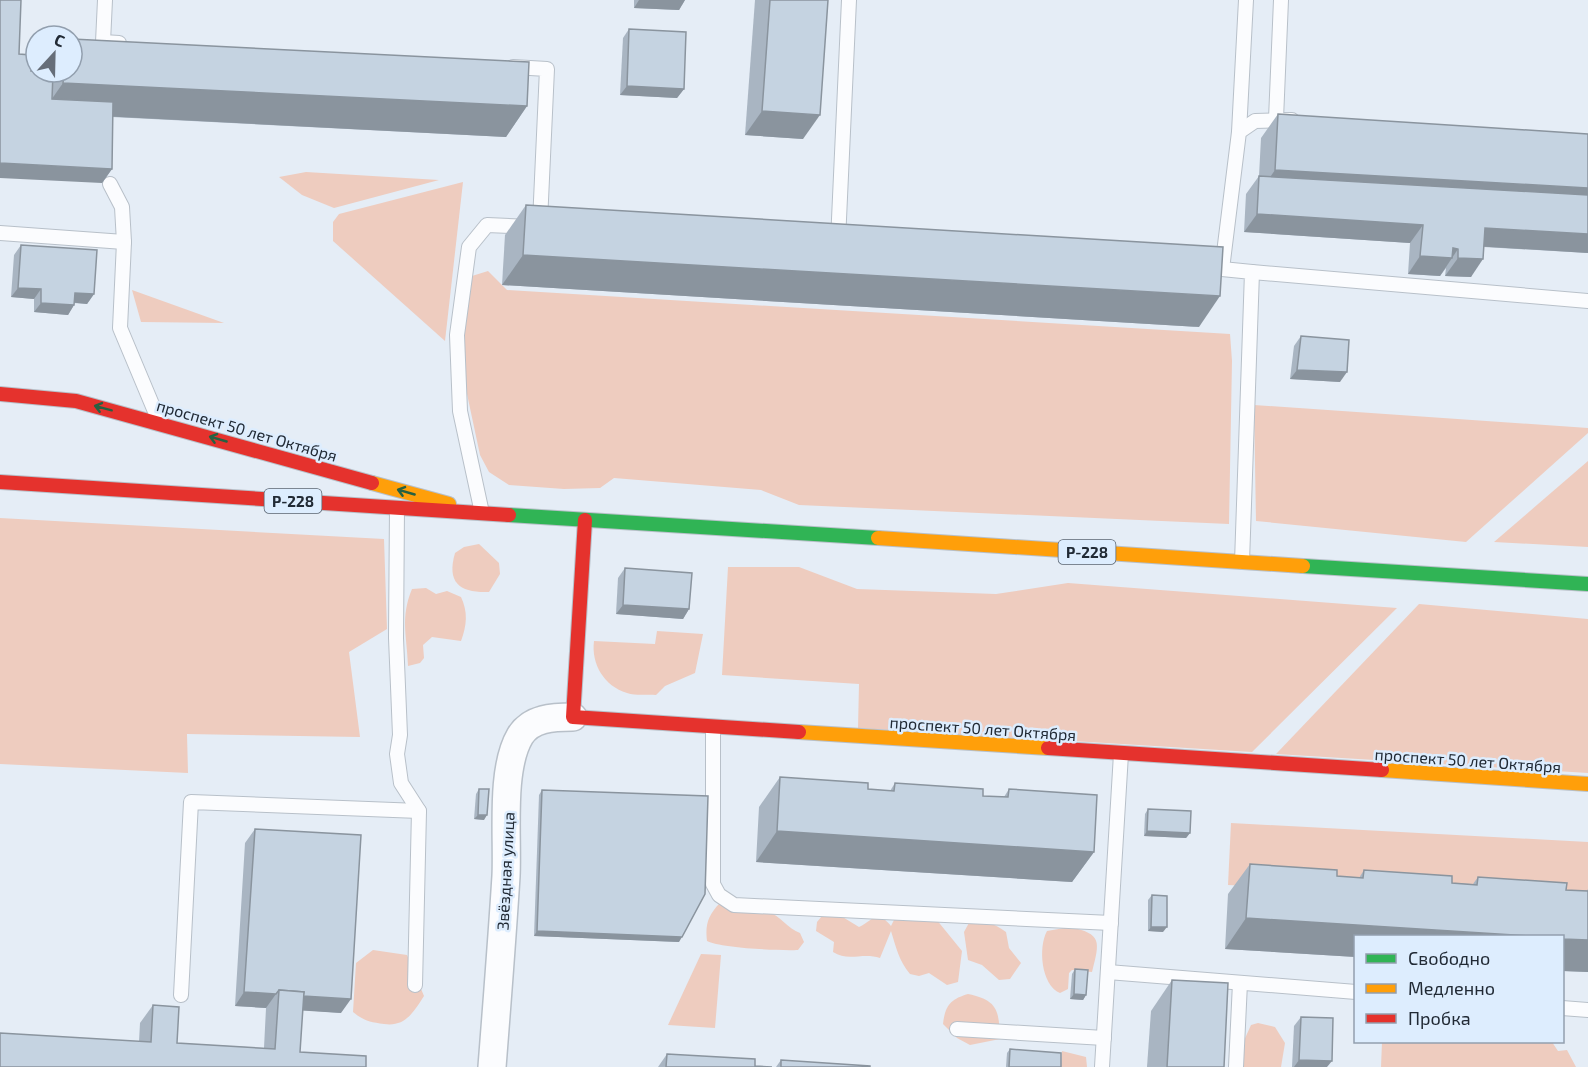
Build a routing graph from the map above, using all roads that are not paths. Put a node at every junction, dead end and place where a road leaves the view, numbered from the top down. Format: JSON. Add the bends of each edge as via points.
{"nodes":[{"id":1,"x":105,"y":0,"type":"edge"},
{"id":2,"x":849,"y":0,"type":"edge"},
{"id":3,"x":1246,"y":0,"type":"edge"},
{"id":4,"x":1281,"y":0,"type":"edge"},
{"id":5,"x":138,"y":44,"type":"edge"},
{"id":6,"x":500,"y":66,"type":"edge"},
{"id":7,"x":1276,"y":119,"type":"junction"},
{"id":8,"x":1311,"y":122,"type":"edge"},
{"id":9,"x":1239,"y":132,"type":"junction"},
{"id":10,"x":110,"y":183,"type":"edge"},
{"id":11,"x":0,"y":233,"type":"edge"},
{"id":12,"x":124,"y":242,"type":"junction"},
{"id":13,"x":838,"y":243,"type":"edge"},
{"id":14,"x":1187,"y":267,"type":"edge"},
{"id":15,"x":1222,"y":269,"type":"junction"},
{"id":16,"x":1252,"y":272,"type":"junction"},
{"id":17,"x":1588,"y":301,"type":"edge"},
{"id":18,"x":0,"y":394,"type":"edge"},
{"id":19,"x":160,"y":423,"type":"junction"},
{"id":20,"x":0,"y":482,"type":"edge"},
{"id":21,"x":398,"y":508,"type":"junction"},
{"id":22,"x":482,"y":513,"type":"junction"},
{"id":23,"x":585,"y":520,"type":"junction"},
{"id":24,"x":1242,"y":562,"type":"junction"},
{"id":25,"x":1588,"y":584,"type":"edge"},
{"id":26,"x":573,"y":717,"type":"junction"},
{"id":27,"x":713,"y":728,"type":"junction"},
{"id":28,"x":1121,"y":754,"type":"junction"},
{"id":29,"x":1588,"y":784,"type":"edge"},
{"id":30,"x":419,"y":811,"type":"junction"},
{"id":31,"x":1111,"y":923,"type":"junction"},
{"id":32,"x":1108,"y":972,"type":"junction"},
{"id":33,"x":1240,"y":983,"type":"junction"},
{"id":34,"x":415,"y":985,"type":"dead end"},
{"id":35,"x":1354,"y":992,"type":"edge"},
{"id":36,"x":181,"y":995,"type":"dead end"},
{"id":37,"x":1564,"y":1008,"type":"edge"},
{"id":38,"x":1588,"y":1010,"type":"edge"},
{"id":39,"x":957,"y":1029,"type":"dead end"},
{"id":40,"x":1104,"y":1038,"type":"junction"},
{"id":41,"x":492,"y":1067,"type":"edge"},
{"id":42,"x":1102,"y":1067,"type":"edge"},
{"id":43,"x":1236,"y":1067,"type":"edge"}],
"edges":[{"from":1,"to":5,"type":"lane","via":[[103,42]]},
{"from":2,"to":13,"type":"lane"},
{"from":3,"to":9,"type":"lane"},
{"from":4,"to":7,"type":"lane"},
{"from":6,"to":22,"type":"lane","via":[[547,69],[546,228],[487,225],[469,247],[457,335],[460,411]]},
{"from":7,"to":8,"type":"lane"},
{"from":7,"to":9,"type":"lane","via":[[1255,121]]},
{"from":9,"to":15,"type":"lane"},
{"from":10,"to":12,"type":"lane","via":[[122,207]]},
{"from":11,"to":12,"type":"lane"},
{"from":12,"to":19,"type":"lane","via":[[120,328]]},
{"from":14,"to":15,"type":"lane"},
{"from":15,"to":16,"type":"lane"},
{"from":16,"to":17,"type":"lane"},
{"from":16,"to":24,"type":"lane"},
{"from":19,"to":18,"type":"street","name":"проспект 50 лет Октября","one_way":true,"via":[[76,401]]},
{"from":22,"to":19,"type":"street","name":"проспект 50 лет Октября","one_way":true},
{"from":20,"to":21,"type":"street","name":"проспект 50 лет Октября","number":"Р-228"},
{"from":21,"to":22,"type":"street","name":"проспект 50 лет Октября","number":"Р-228"},
{"from":21,"to":30,"type":"lane","via":[[398,754],[401,783]]},
{"from":22,"to":23,"type":"street","name":"проспект 50 лет Октября","number":"Р-228"},
{"from":23,"to":24,"type":"street","name":"проспект 50 лет Октября","number":"Р-228"},
{"from":23,"to":26,"type":"street"},
{"from":24,"to":25,"type":"street","name":"проспект 50 лет Октября","number":"Р-228"},
{"from":26,"to":27,"type":"street","name":"проспект 50 лет Октября"},
{"from":26,"to":41,"type":"street","name":"Звёздная улица","via":[[538,721],[525,729],[514,751],[509,776]]},
{"from":27,"to":28,"type":"street","name":"проспект 50 лет Октября"},
{"from":27,"to":31,"type":"lane","via":[[713,884],[719,895],[734,905]]},
{"from":28,"to":29,"type":"street","name":"проспект 50 лет Октября"},
{"from":28,"to":31,"type":"lane"},
{"from":30,"to":34,"type":"lane"},
{"from":30,"to":36,"type":"lane","via":[[191,802]]},
{"from":31,"to":32,"type":"lane"},
{"from":32,"to":33,"type":"lane"},
{"from":32,"to":40,"type":"lane"},
{"from":33,"to":35,"type":"lane"},
{"from":33,"to":43,"type":"lane"},
{"from":37,"to":38,"type":"lane"},
{"from":39,"to":40,"type":"lane"},
{"from":40,"to":42,"type":"lane"}]}
